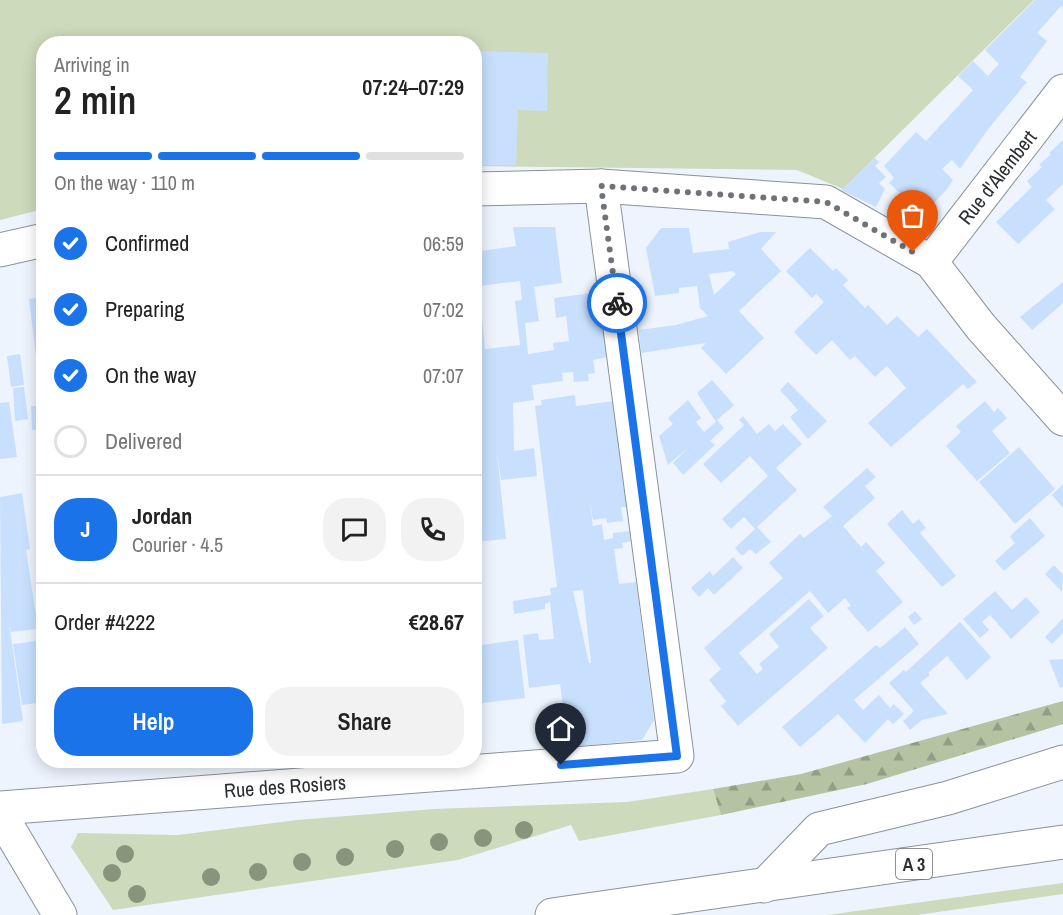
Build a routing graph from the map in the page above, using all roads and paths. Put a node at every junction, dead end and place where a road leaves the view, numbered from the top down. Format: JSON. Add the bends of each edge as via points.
{"nodes":[{"id":1,"x":1063,"y":91,"type":"edge"},
{"id":2,"x":601,"y":186,"type":"junction"},
{"id":3,"x":482,"y":189,"type":"edge"},
{"id":4,"x":36,"y":242,"type":"edge"},
{"id":5,"x":0,"y":250,"type":"edge"},
{"id":6,"x":930,"y":262,"type":"junction"},
{"id":7,"x":1063,"y":418,"type":"edge"},
{"id":8,"x":1063,"y":762,"type":"edge"},
{"id":9,"x":0,"y":808,"type":"edge"},
{"id":10,"x":0,"y":814,"type":"edge"},
{"id":11,"x":1063,"y":842,"type":"edge"},
{"id":12,"x":764,"y":886,"type":"junction"},
{"id":13,"x":60,"y":915,"type":"edge"},
{"id":14,"x":552,"y":915,"type":"edge"}],
"edges":[{"from":1,"to":6,"type":"main road","name":"Rue d'Alembert"},
{"from":2,"to":3,"type":"main road"},
{"from":2,"to":6,"type":"main road","via":[[826,202]]},
{"from":2,"to":9,"type":"main road","name":"Rue des Rosiers","via":[[677,756]]},
{"from":4,"to":5,"type":"main road"},
{"from":6,"to":7,"type":"main road","via":[[981,327]]},
{"from":8,"to":12,"type":"main road","via":[[948,798],[819,829]]},
{"from":10,"to":13,"type":"main road"},
{"from":11,"to":12,"type":"main road","number":"A 3"},
{"from":12,"to":14,"type":"main road","number":"A 3"}]}
